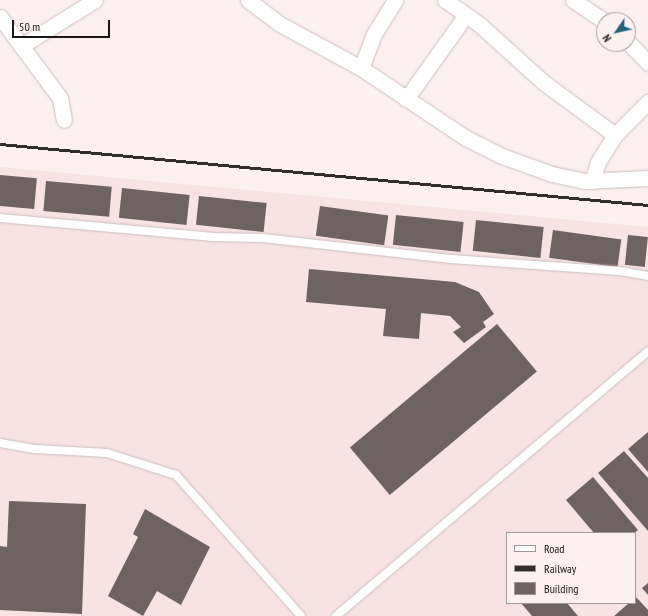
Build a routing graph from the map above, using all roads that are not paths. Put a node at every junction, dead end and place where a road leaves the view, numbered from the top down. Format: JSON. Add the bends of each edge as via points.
{"nodes":[{"id":1,"x":248,"y":0,"type":"edge"},
{"id":2,"x":394,"y":0,"type":"edge"},
{"id":3,"x":445,"y":0,"type":"edge"},
{"id":4,"x":573,"y":0,"type":"edge"},
{"id":5,"x":87,"y":2,"type":"edge"},
{"id":6,"x":466,"y":15,"type":"junction"},
{"id":7,"x":596,"y":16,"type":"edge"},
{"id":8,"x":0,"y":17,"type":"edge"},
{"id":9,"x":21,"y":46,"type":"junction"},
{"id":10,"x":636,"y":50,"type":"edge"},
{"id":11,"x":648,"y":63,"type":"edge"},
{"id":12,"x":360,"y":68,"type":"junction"},
{"id":13,"x":406,"y":99,"type":"junction"},
{"id":14,"x":648,"y":102,"type":"edge"},
{"id":15,"x":64,"y":120,"type":"dead end"},
{"id":16,"x":615,"y":135,"type":"junction"},
{"id":17,"x":648,"y":178,"type":"edge"},
{"id":18,"x":592,"y":181,"type":"junction"},
{"id":19,"x":0,"y":218,"type":"edge"},
{"id":20,"x":648,"y":276,"type":"edge"},
{"id":21,"x":648,"y":351,"type":"edge"},
{"id":22,"x":0,"y":443,"type":"edge"},
{"id":23,"x":301,"y":616,"type":"edge"},
{"id":24,"x":336,"y":616,"type":"edge"}],
"edges":[{"from":1,"to":12,"type":"street","via":[[275,21]]},
{"from":2,"to":12,"type":"street","via":[[374,34]]},
{"from":3,"to":6,"type":"street"},
{"from":4,"to":7,"type":"street"},
{"from":5,"to":9,"type":"street"},
{"from":6,"to":13,"type":"street"},
{"from":6,"to":16,"type":"street","via":[[543,82]]},
{"from":8,"to":9,"type":"street"},
{"from":9,"to":15,"type":"street","via":[[60,98]]},
{"from":10,"to":11,"type":"street"},
{"from":12,"to":13,"type":"street"},
{"from":13,"to":18,"type":"street","via":[[466,138],[502,156],[552,174]]},
{"from":14,"to":16,"type":"street"},
{"from":16,"to":18,"type":"street","via":[[598,162]]},
{"from":17,"to":18,"type":"street"},
{"from":19,"to":20,"type":"lane","via":[[211,237],[263,238],[451,259],[620,271]]},
{"from":21,"to":24,"type":"lane"},
{"from":22,"to":23,"type":"lane","via":[[35,449],[107,453],[176,475]]}]}
